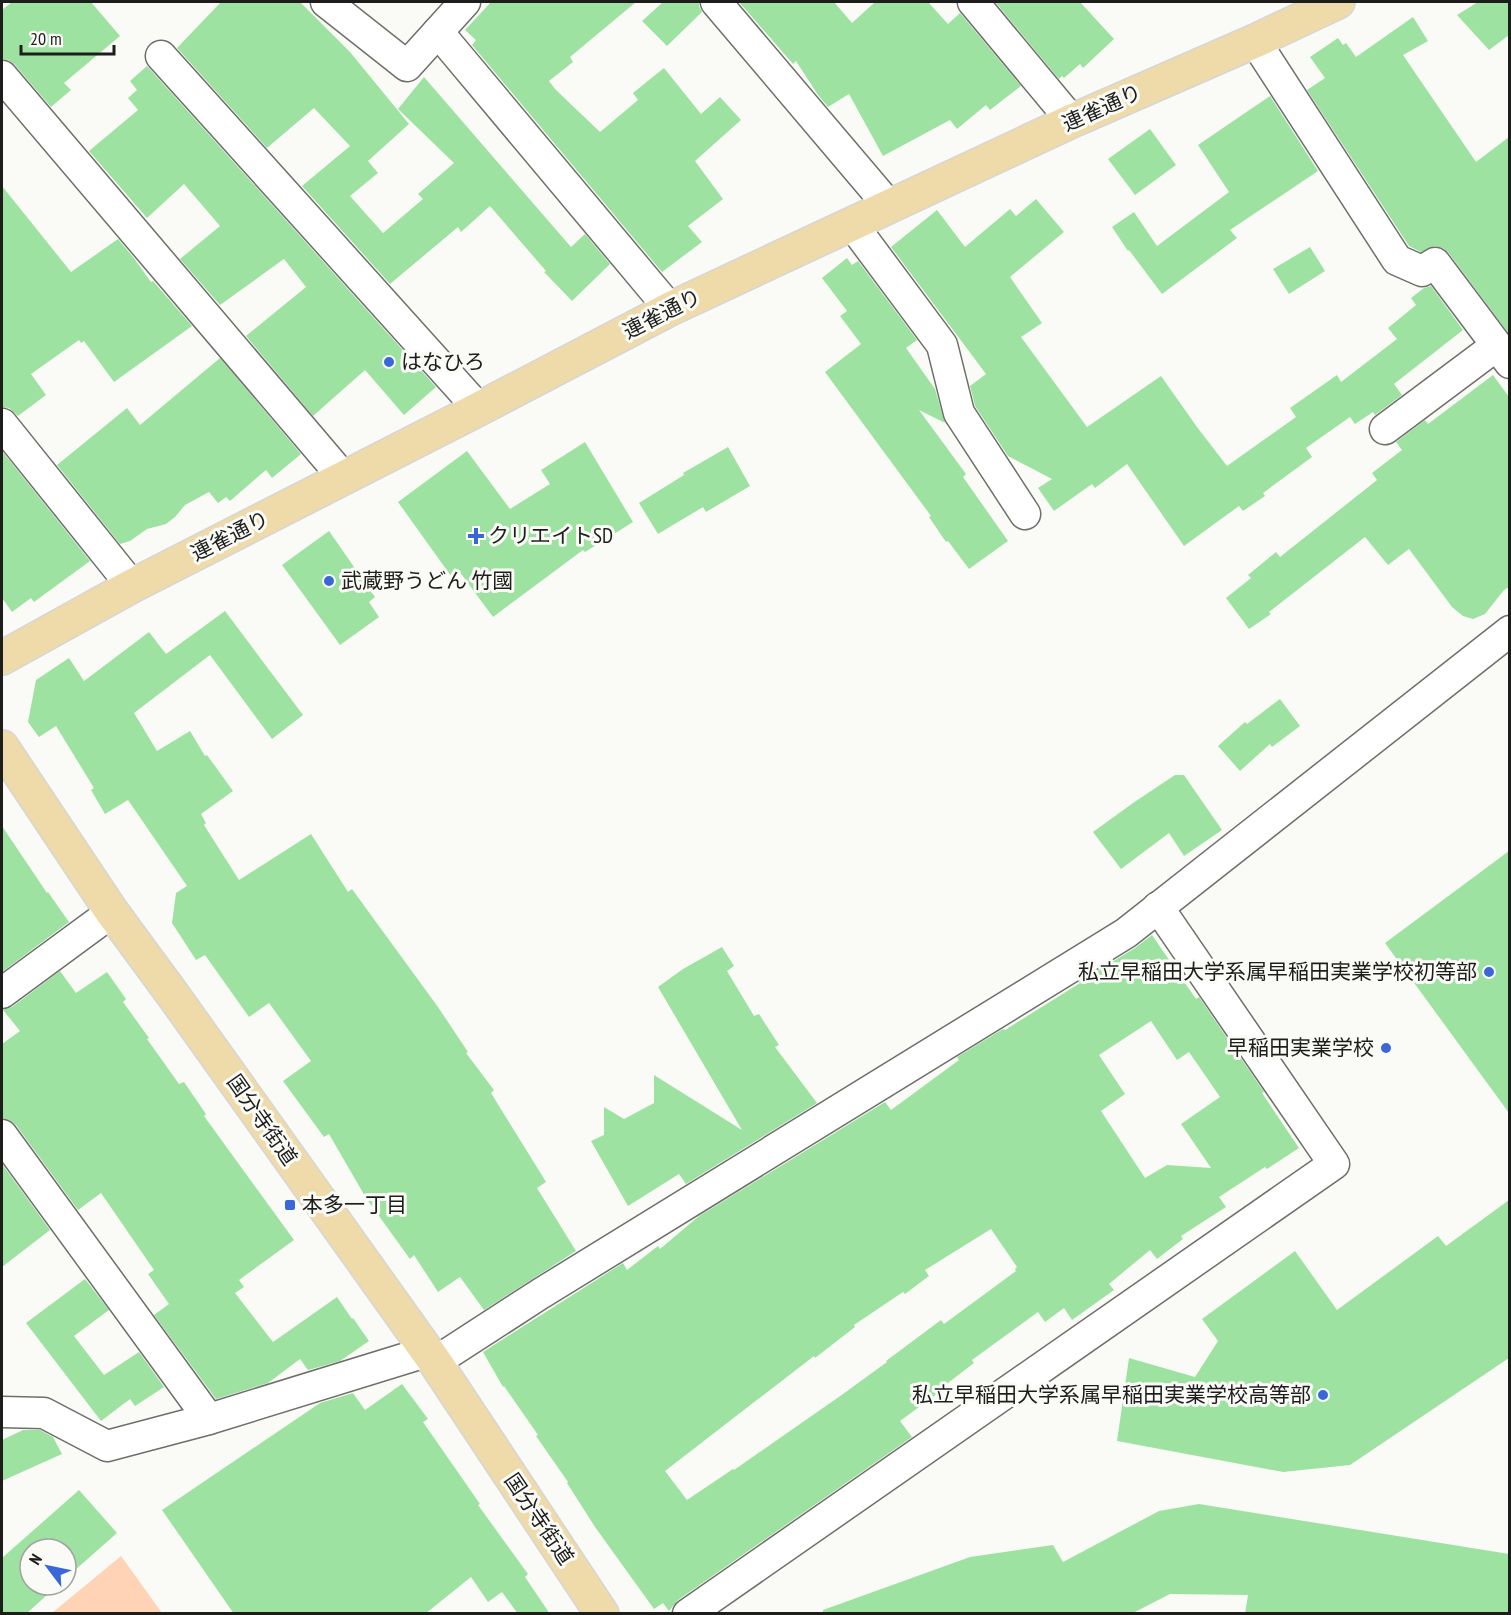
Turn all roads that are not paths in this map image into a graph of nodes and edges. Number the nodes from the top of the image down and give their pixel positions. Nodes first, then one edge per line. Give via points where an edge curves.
1 (326, 2) edge
2 (465, 2) edge
3 (716, 2) edge
4 (974, 2) edge
5 (1338, 2) edge
6 (438, 32) junction
7 (1255, 41) junction
8 (161, 56) dead end
9 (2, 76) edge
10 (1071, 122) junction
11 (889, 206) junction
12 (852, 224) junction
13 (670, 309) junction
14 (1503, 354) edge
15 (479, 408) junction
16 (2, 424) edge
17 (1385, 429) dead end
18 (344, 477) junction
19 (1025, 513) dead end
20 (132, 586) junction
21 (1509, 630) edge
22 (2, 658) edge
23 (2, 747) edge
24 (1158, 907) junction
25 (112, 912) junction
26 (2, 993) edge
27 (2, 1135) edge
28 (430, 1357) junction
29 (2, 1412) edge
30 (208, 1419) junction
31 (602, 1614) edge
32 (688, 1614) edge

1 - 6 street via 407,66
2 - 6 street
3 - 11 street
4 - 10 street
5 - 7 main road, 連雀通り
6 - 13 street
7 - 10 main road, 連雀通り
7 - 14 street via 1397,260 1422,271 1435,263
8 - 15 street
9 - 18 street
10 - 11 main road, 連雀通り
11 - 12 main road, 連雀通り
12 - 13 main road, 連雀通り
12 - 19 street via 942,345 959,413
13 - 15 main road, 連雀通り
14 - 17 street
15 - 18 main road, 連雀通り
16 - 20 street
18 - 20 main road, 連雀通り
20 - 22 main road, 連雀通り
21 - 24 street
23 - 25 main road, 国分寺街道
24 - 28 street via 1126,933 540,1294
24 - 32 street via 1334,1164
25 - 26 street
25 - 28 main road, 国分寺街道
27 - 30 street
28 - 30 street
28 - 31 main road, 国分寺街道
29 - 30 street via 44,1413 107,1446

